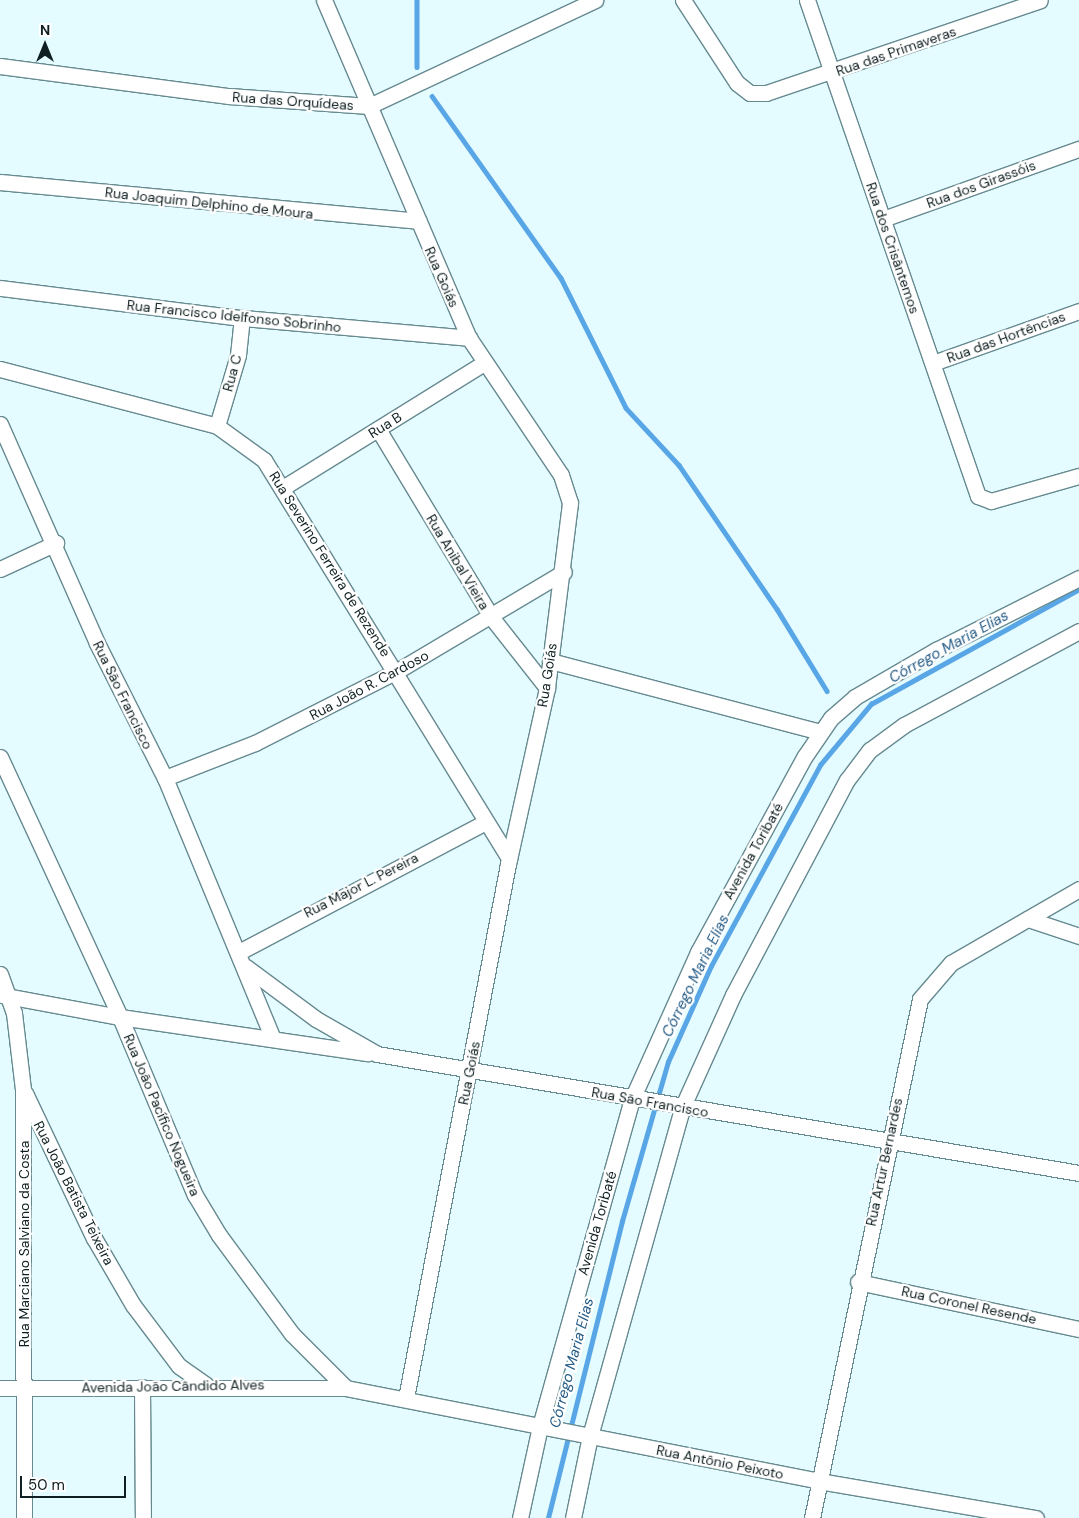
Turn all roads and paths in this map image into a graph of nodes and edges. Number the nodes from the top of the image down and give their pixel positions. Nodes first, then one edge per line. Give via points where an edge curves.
1 (324, 0) edge
2 (595, 0) edge
3 (683, 0) edge
4 (807, 0) edge
5 (1040, 0) edge
6 (0, 66) edge
7 (832, 73) junction
8 (369, 106) junction
9 (1079, 149) edge
10 (0, 182) edge
11 (883, 219) junction
12 (418, 221) junction
13 (0, 288) edge
14 (1079, 311) edge
15 (242, 318) junction
16 (470, 338) junction
17 (484, 363) junction
18 (933, 364) junction
19 (0, 370) edge
20 (0, 424) edge
21 (217, 426) junction
22 (378, 429) junction
23 (1079, 476) edge
24 (284, 487) junction
25 (56, 543) junction
26 (0, 569) edge
27 (564, 572) junction
28 (1079, 578) edge
29 (492, 618) junction
30 (1079, 631) edge
31 (550, 661) junction
32 (397, 671) junction
33 (547, 688) junction
34 (820, 732) junction
35 (0, 757) edge
36 (164, 778) junction
37 (486, 822) junction
38 (509, 859) junction
39 (1079, 889) edge
40 (1028, 919) junction
41 (1079, 936) edge
42 (239, 952) junction
43 (246, 967) junction
44 (0, 974) edge
45 (5, 995) edge
46 (120, 1017) junction
47 (273, 1038) junction
48 (377, 1054) junction
49 (470, 1070) junction
50 (23, 1090) junction
51 (638, 1100) junction
52 (677, 1107) junction
53 (888, 1140) junction
54 (1079, 1173) edge
55 (858, 1282) junction
56 (1079, 1328) edge
57 (206, 1385) junction
58 (142, 1387) junction
59 (0, 1388) edge
60 (25, 1388) junction
61 (346, 1388) junction
62 (406, 1398) junction
63 (544, 1426) junction
64 (586, 1435) junction
65 (819, 1481) junction
66 (24, 1518) edge
67 (143, 1518) edge
68 (520, 1518) edge
69 (573, 1518) edge
70 (812, 1518) edge
71 (1036, 1518) edge

1 - 8 street, Rua Goiás
2 - 8 street, Rua das Orquídeas
3 - 7 street, Rua das Primaveras via 737,83 750,92 783,89
4 - 7 street, Rua dos Crisântemos
5 - 7 street, Rua das Primaveras
6 - 8 street, Rua das Orquídeas via 229,96
7 - 11 street, Rua dos Crisântemos
8 - 12 street, Rua Goiás
9 - 11 street, Rua dos Girassóis
10 - 12 street, Rua Joaquim Delphino de Moura
11 - 18 street, Rua dos Crisântemos
12 - 16 street, Rua Goiás
13 - 15 street, Rua Francisco Idelfonso Sobrinho
14 - 18 street, Rua das Hortências
15 - 16 street, Rua Francisco Idelfonso Sobrinho
15 - 21 street, Rua C via 238,355
16 - 17 street, Rua Goiás
17 - 22 street, Rua B
17 - 27 street, Rua Goiás via 560,475 570,503
18 - 23 street, Rua dos Crisântemos via 978,496 991,501
19 - 21 street, Rua Severino Ferreira de Rezende
20 - 25 street, Rua São Francisco
21 - 24 street, Rua Severino Ferreira de Rezende via 264,460
22 - 24 street, Rua B
22 - 29 street, Rua Anibal Vieira
24 - 32 street, Rua Severino Ferreira de Rezende
25 - 26 street
25 - 36 street, Rua São Francisco via 97,643
27 - 29 street, Rua João R. Cardoso
27 - 31 street, Rua Goiás
28 - 34 street, Avenida Toribaté via 936,650 855,697
29 - 32 street, Rua João R. Cardoso
29 - 33 street, Rua Anibal Vieira
30 - 52 street via 904,725 870,750 847,780
31 - 33 street, Rua Goiás
31 - 34 street
32 - 36 street, Rua João R. Cardoso via 256,743
32 - 37 street, Rua Severino Ferreira de Rezende
33 - 38 street, Rua Goiás
34 - 51 street, Avenida Toribaté via 698,952
35 - 46 street, Rua João Pacífico Nogueira
36 - 42 street, Rua São Francisco
37 - 38 street, Rua Severino Ferreira de Rezende
37 - 42 street, Rua Major L. Pereira
38 - 49 street, Rua Goiás
39 - 40 street, Rua Artur Bernardes
40 - 41 street
40 - 53 street, Rua Artur Bernardes via 951,963 926,986
42 - 43 street, Rua São Francisco
43 - 47 street, Rua São Francisco
43 - 48 street, Rua São Francisco via 316,1018
44 - 45 street, Rua Marciano Salviano da Costa
45 - 46 street
45 - 50 street, Rua Marciano Salviano da Costa
46 - 47 street
46 - 61 street, Rua João Pacífico Nogueira via 175,1151 219,1235 292,1334
47 - 48 street
48 - 49 street, Rua São Francisco
49 - 51 street, Rua São Francisco
49 - 62 street, Rua Goiás
50 - 57 street, Rua João Batista Teixeira via 94,1238 133,1305 179,1366
50 - 60 street, Rua Marciano Salviano da Costa
51 - 52 street, Rua São Francisco
51 - 63 street, Avenida Toribaté
52 - 53 street, Rua São Francisco
52 - 64 street
53 - 54 street, Rua São Francisco
53 - 55 street, Rua Artur Bernardes
55 - 56 street, Rua Coronel Resende
55 - 65 street, Rua Artur Bernardes
57 - 58 street, Avenida João Cândido Alves
57 - 61 street, Avenida João Cândido Alves
58 - 60 street, Avenida João Cândido Alves
58 - 67 street
59 - 60 street, Avenida João Cândido Alves
60 - 66 street, Rua Marciano Salviano da Costa
61 - 62 street
62 - 63 street, Rua Antônio Peixoto
63 - 64 street, Rua Antônio Peixoto
63 - 68 street, Avenida Toribaté
64 - 65 street, Rua Antônio Peixoto
64 - 69 street
65 - 70 street, Rua Artur Bernardes
65 - 71 street, Rua Antônio Peixoto

